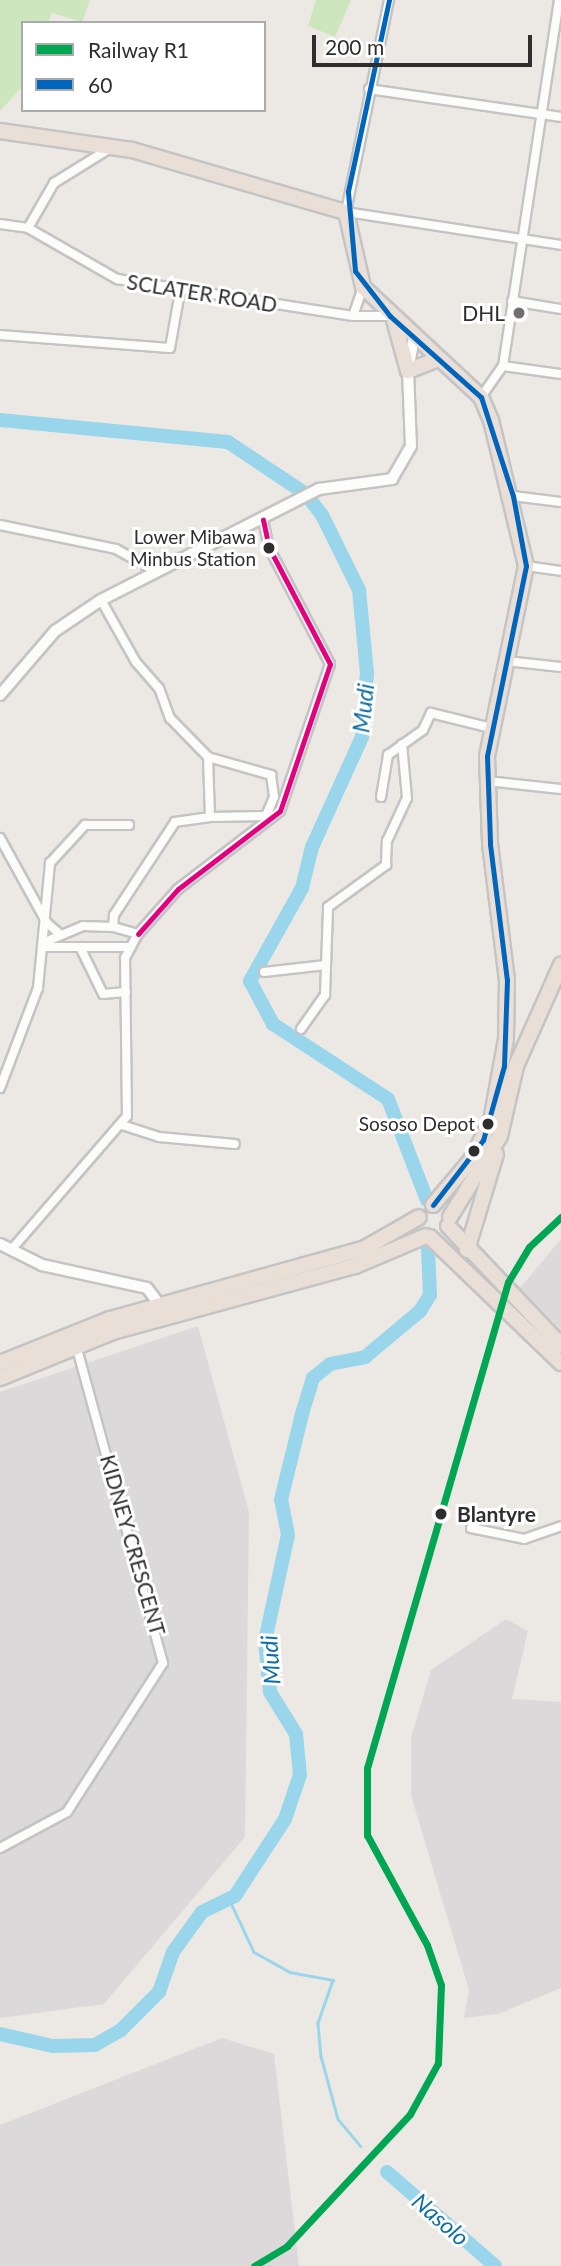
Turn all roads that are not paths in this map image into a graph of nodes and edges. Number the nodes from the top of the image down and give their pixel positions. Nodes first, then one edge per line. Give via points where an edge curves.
1 (389, 0) edge
2 (559, 0) edge
3 (369, 89) junction
4 (538, 113) junction
5 (561, 117) edge
6 (0, 131) edge
7 (113, 147) junction
8 (346, 212) junction
9 (0, 224) edge
10 (28, 228) junction
11 (521, 239) junction
12 (561, 245) edge
13 (363, 287) junction
14 (180, 292) junction
15 (512, 301) junction
16 (561, 309) edge
17 (353, 316) junction
18 (392, 317) junction
19 (0, 335) edge
20 (414, 338) junction
21 (437, 359) junction
22 (503, 366) junction
23 (408, 372) junction
24 (561, 374) edge
25 (481, 397) junction
26 (513, 496) junction
27 (561, 502) edge
28 (263, 520) junction
29 (0, 524) edge
30 (526, 566) junction
31 (561, 571) edge
32 (157, 572) junction
33 (102, 600) junction
34 (506, 660) junction
35 (561, 667) edge
36 (0, 695) edge
37 (491, 728) junction
38 (402, 744) junction
39 (208, 757) junction
40 (487, 780) junction
41 (561, 789) edge
42 (381, 797) dead end
43 (210, 817) junction
44 (129, 825) dead end
45 (0, 838) edge
46 (47, 923) junction
47 (113, 926) junction
48 (138, 934) junction
49 (61, 935) junction
50 (45, 945) junction
51 (80, 947) junction
52 (131, 947) junction
53 (326, 965) junction
54 (561, 965) edge
55 (264, 972) dead end
56 (126, 992) junction
57 (301, 1029) dead end
58 (0, 1088) edge
59 (122, 1125) junction
60 (500, 1136) junction
61 (235, 1144) dead end
62 (433, 1205) junction
63 (419, 1217) junction
64 (449, 1221) junction
65 (428, 1236) junction
66 (0, 1244) edge
67 (11, 1250) junction
68 (467, 1250) junction
69 (160, 1306) junction
70 (76, 1345) junction
71 (561, 1346) edge
72 (0, 1363) edge
73 (561, 1363) edge
74 (0, 1378) edge
75 (561, 1526) edge
76 (471, 1528) dead end
77 (0, 1848) edge

1 - 3 street
2 - 4 street
3 - 4 street
3 - 8 street
4 - 5 street
4 - 11 street
6 - 7 highway
7 - 8 highway
7 - 10 street via 54,183
8 - 11 street
8 - 13 highway
9 - 10 street
10 - 14 street, SCLATER ROAD via 105,275
11 - 12 street
11 - 15 street
13 - 17 street
13 - 18 highway
14 - 17 street, SCLATER ROAD
14 - 19 street via 170,348
15 - 16 street
15 - 22 street
17 - 18 street, SCLATER ROAD
18 - 20 highway
18 - 23 highway
20 - 21 highway
20 - 23 street
21 - 23 highway
21 - 25 highway
22 - 24 street
22 - 25 street
23 - 28 street via 412,433 401,470 383,482 319,489
25 - 26 highway
26 - 27 street
26 - 30 highway
28 - 32 street
28 - 48 street via 269,548 330,664 280,811 178,889
29 - 32 street via 131,554
30 - 31 street
30 - 34 highway
32 - 33 street
33 - 36 street via 55,631
33 - 39 street via 136,662 159,688 170,718
34 - 35 street
34 - 37 highway
37 - 38 street via 431,713 423,730
37 - 40 highway
38 - 42 street via 388,755
38 - 53 street via 407,797 387,841 386,865 328,907
39 - 43 street
39 - 43 street via 271,775 274,797 266,816
40 - 41 street
40 - 62 highway via 507,979 496,1107 471,1160
43 - 47 street via 175,822 114,915
44 - 46 street via 85,825 52,858
45 - 46 street
46 - 49 street
46 - 50 street
47 - 48 street
47 - 49 street via 83,926
48 - 52 street
49 - 50 street
50 - 51 street
50 - 58 street via 32,1012
51 - 52 street
51 - 56 street via 103,994
52 - 56 street
53 - 55 street
53 - 57 street via 325,995
54 - 60 highway via 516,1066
56 - 59 street via 129,1102
59 - 61 street via 159,1137
59 - 67 street
60 - 64 highway
60 - 68 highway
62 - 63 highway
62 - 64 highway
63 - 65 highway
63 - 69 highway via 363,1249
64 - 65 highway
64 - 68 highway
65 - 70 highway via 355,1266
65 - 73 highway
66 - 67 street
67 - 69 street via 83,1277 141,1286 153,1291
68 - 71 highway
69 - 72 highway
70 - 74 highway
70 - 77 street, KIDNEY CRESCENT via 163,1663 67,1812
75 - 76 street via 524,1539

